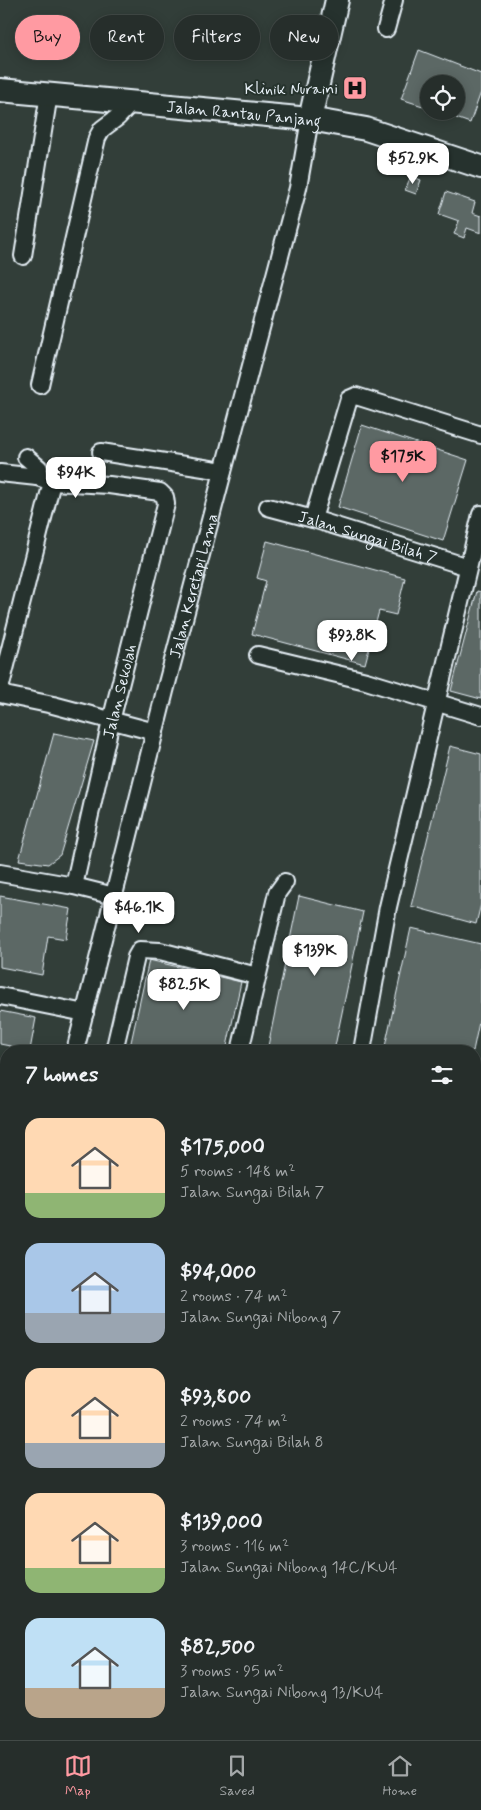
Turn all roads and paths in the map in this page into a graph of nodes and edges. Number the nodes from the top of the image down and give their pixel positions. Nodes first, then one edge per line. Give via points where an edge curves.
1 (337, 0) edge
2 (394, 0) edge
3 (386, 29) dead end
4 (0, 90) edge
5 (49, 94) junction
6 (132, 102) junction
7 (310, 119) junction
8 (481, 166) edge
9 (24, 256) dead end
10 (40, 385) dead end
11 (481, 435) edge
12 (101, 452) dead end
13 (26, 457) dead end
14 (223, 471) junction
15 (0, 473) edge
16 (44, 480) junction
17 (268, 507) dead end
18 (481, 514) edge
19 (313, 519) junction
20 (468, 566) junction
21 (258, 655) dead end
22 (0, 689) edge
23 (0, 694) edge
24 (438, 703) junction
25 (481, 716) edge
26 (110, 721) junction
27 (155, 732) junction
28 (0, 873) edge
29 (285, 882) dead end
30 (74, 886) junction
31 (114, 896) junction
32 (257, 976) junction
33 (0, 996) edge
34 (85, 1013) junction
35 (77, 1045) edge
36 (115, 1045) edge
37 (241, 1045) edge
38 (363, 1045) edge

1 - 7 street
2 - 3 street
4 - 5 street, Jalan Rantau Panjang
5 - 6 street, Jalan Rantau Panjang
5 - 9 street
6 - 7 street, Jalan Rantau Panjang
6 - 10 street via 102,129 97,138
7 - 8 street, Jalan Rantau Panjang via 366,129
7 - 14 street, Jalan Keretapi Lama via 298,188
11 - 19 street via 356,396 349,399
12 - 14 street
13 - 16 street via 39,468
14 - 27 street, Jalan Keretapi Lama
15 - 16 street
16 - 22 street
16 - 26 street, Jalan Sekolah via 160,492 165,497 166,504
17 - 19 street, Jalan Sungai Bilah 7
18 - 20 street
19 - 20 street, Jalan Sungai Bilah 7
20 - 24 street
21 - 24 street
23 - 26 street
24 - 25 street
24 - 38 street via 388,907
26 - 27 street
26 - 30 street, Jalan Sekolah
27 - 31 street, Jalan Keretapi Lama
28 - 30 street
29 - 32 street via 277,893
30 - 31 street
31 - 34 street, Jalan Keretapi Lama
32 - 36 street via 160,950 140,950
32 - 37 street
33 - 34 street
34 - 35 street, Jalan Keretapi Lama

